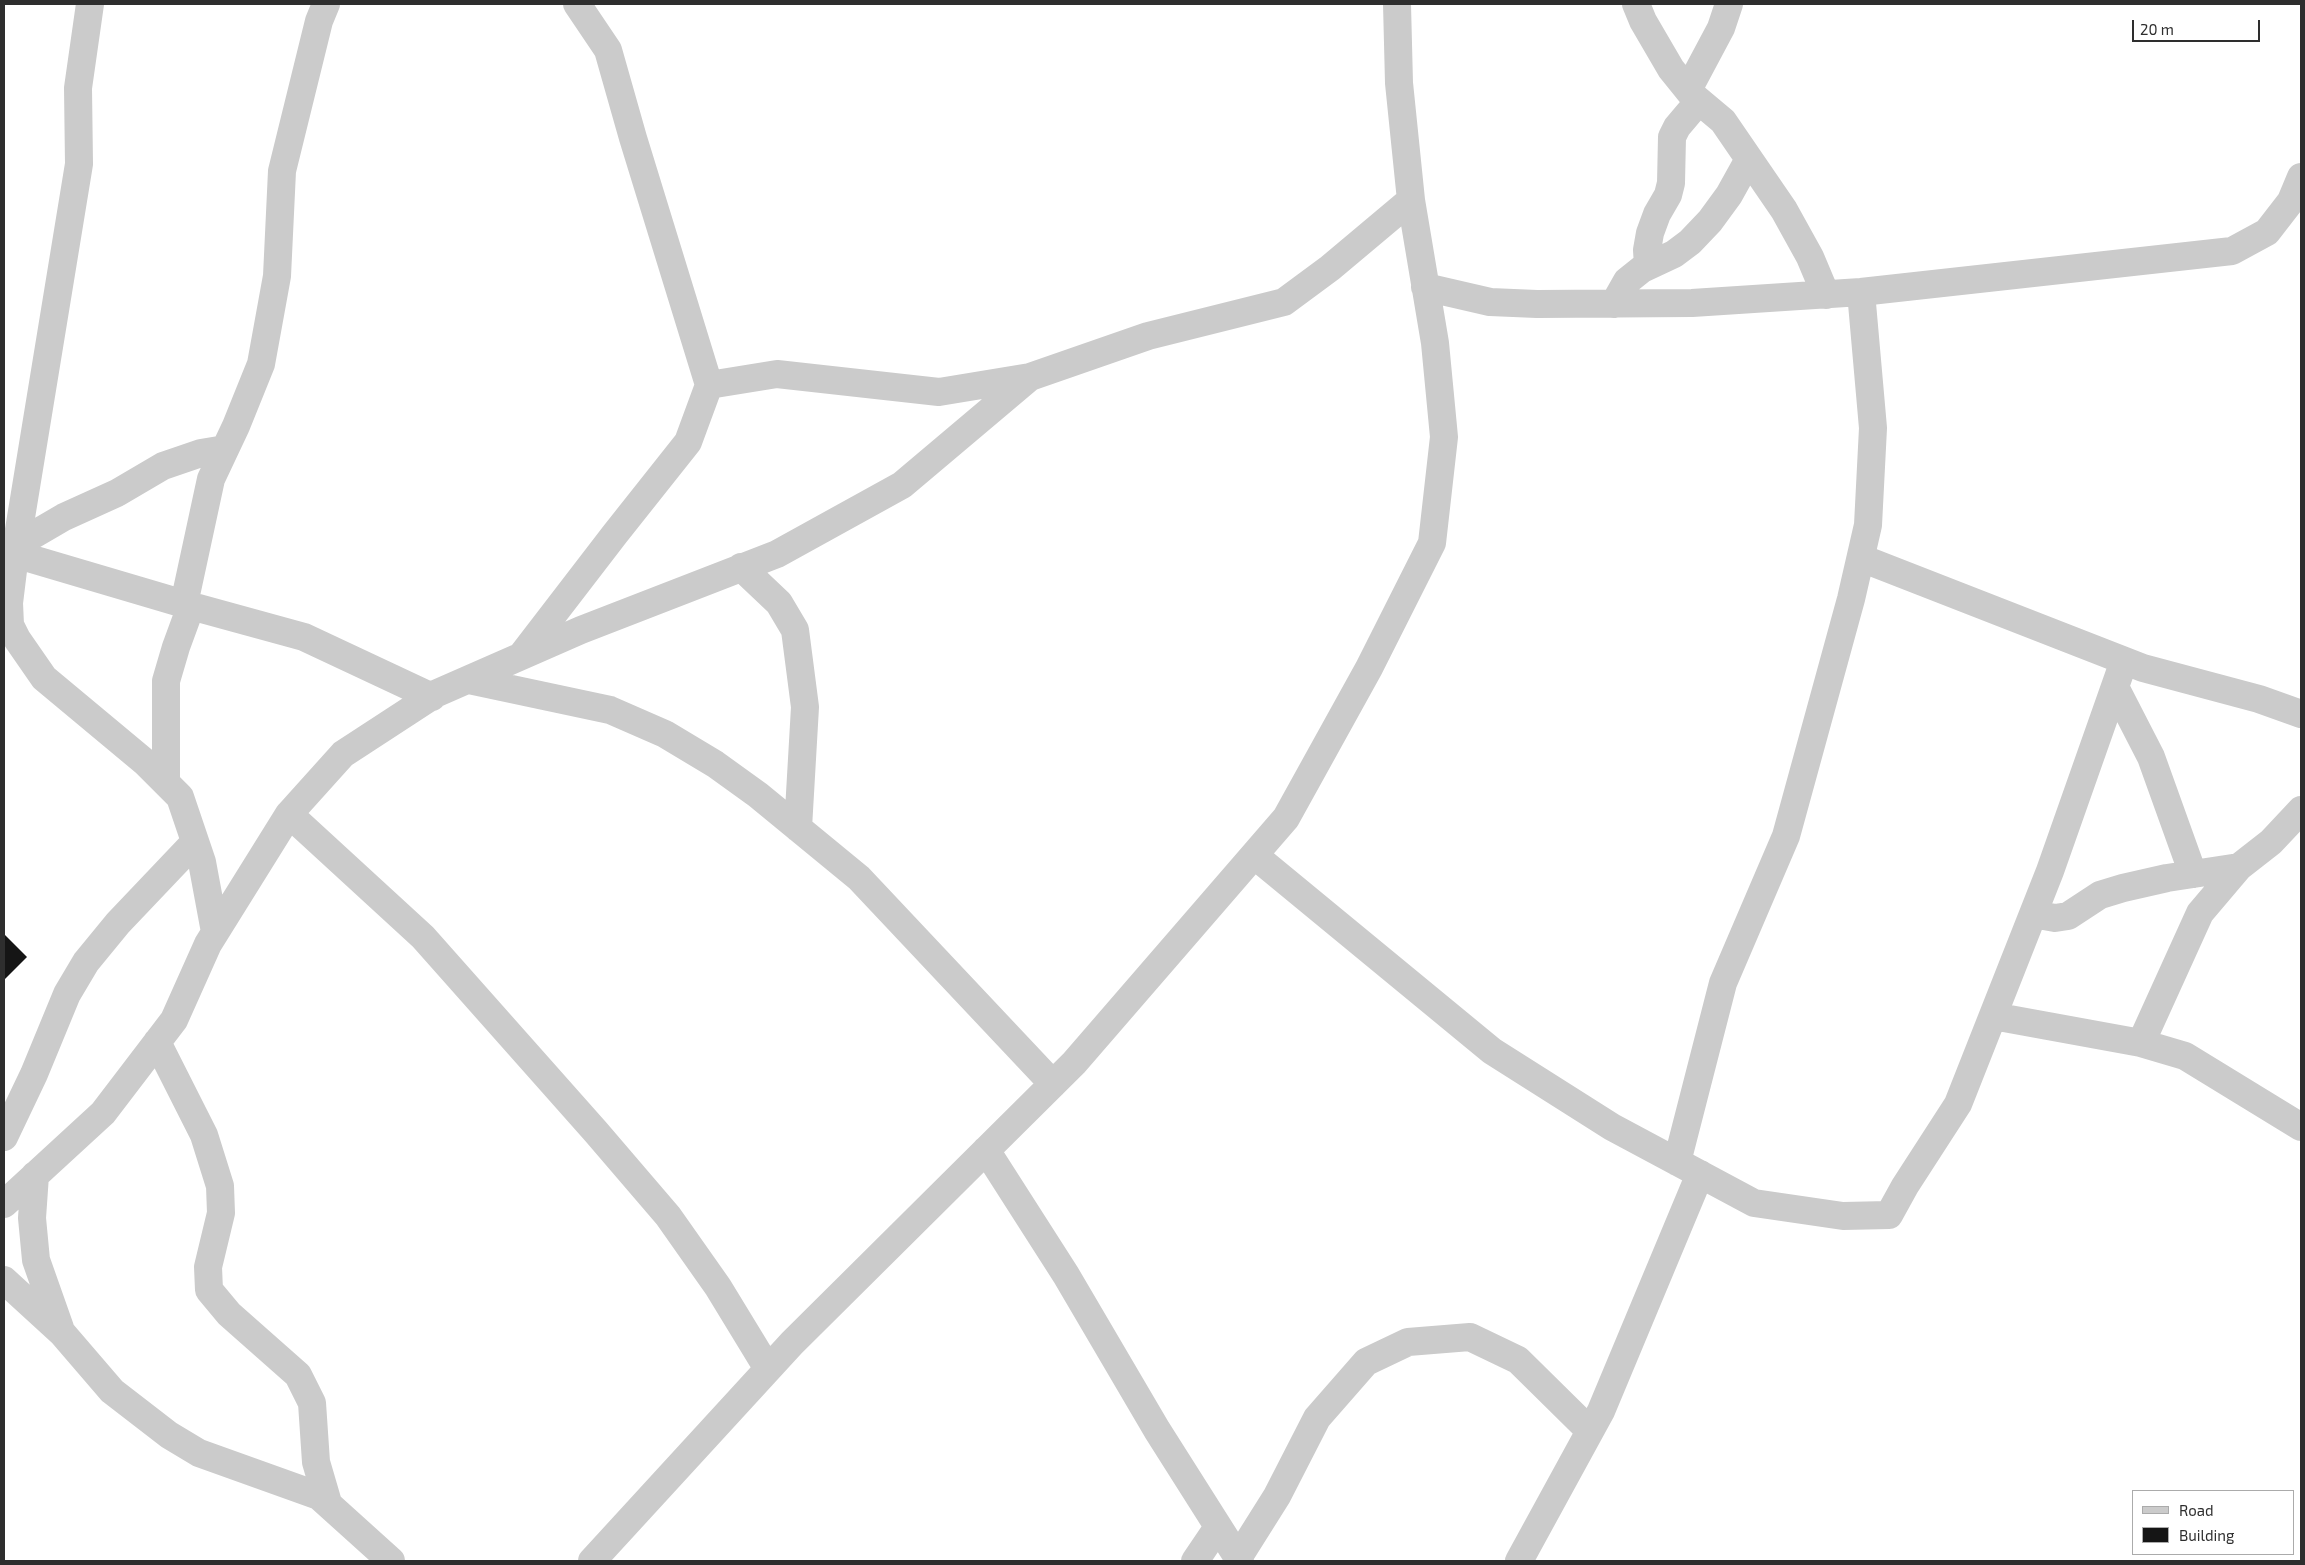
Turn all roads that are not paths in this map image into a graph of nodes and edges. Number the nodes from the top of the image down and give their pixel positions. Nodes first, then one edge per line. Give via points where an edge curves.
1 (90, 4) edge
2 (326, 4) edge
3 (577, 4) edge
4 (1397, 4) edge
5 (1636, 4) edge
6 (1729, 4) edge
7 (1693, 95) junction
8 (1749, 159) junction
9 (2298, 194) edge
10 (1411, 200) junction
11 (1648, 266) junction
12 (1425, 287) junction
13 (1862, 292) junction
14 (1826, 295) junction
15 (1614, 304) junction
16 (1030, 377) junction
17 (709, 385) junction
18 (225, 449) junction
19 (12, 551) edge
20 (1861, 558) junction
21 (742, 567) junction
22 (188, 605) junction
23 (10, 634) edge
24 (521, 656) junction
25 (2124, 661) junction
26 (469, 680) junction
27 (2115, 687) junction
28 (432, 697) junction
29 (2301, 714) edge
30 (166, 783) junction
31 (2301, 810) edge
32 (289, 814) junction
33 (798, 828) junction
34 (195, 842) junction
35 (1254, 855) junction
36 (2239, 867) junction
37 (2193, 874) junction
38 (2033, 914) junction
39 (216, 932) junction
40 (1993, 1016) junction
41 (157, 1042) junction
42 (2141, 1043) junction
43 (1053, 1084) junction
44 (2301, 1127) edge
45 (4, 1136) edge
46 (986, 1150) junction
47 (1689, 1168) junction
48 (34, 1175) junction
49 (4, 1204) edge
50 (4, 1280) edge
51 (63, 1334) junction
52 (768, 1369) junction
53 (1590, 1431) junction
54 (328, 1503) junction
55 (1218, 1527) junction
56 (1239, 1560) edge
57 (391, 1561) edge
58 (592, 1561) edge
59 (1195, 1561) edge
60 (1519, 1561) edge

1 - 19 street via 78,88 79,164
2 - 18 street via 282,171 276,276 261,364
3 - 17 street via 608,50
4 - 10 street via 1399,83
5 - 7 street via 1671,69
6 - 7 street
7 - 8 street via 1723,121
7 - 11 street via 1672,137 1671,183 1650,233
8 - 11 street via 1710,221 1674,254
8 - 14 street via 1784,210 1810,256
9 - 13 street via 2267,232 2232,251
10 - 12 street
10 - 16 street via 1284,302 1148,336
11 - 15 street via 1627,281
12 - 15 street via 1490,302
12 - 35 street via 1435,343 1444,437 1432,543 1369,668 1286,818
13 - 14 street
13 - 20 street via 1873,428 1868,526
14 - 15 street
16 - 17 street via 939,392 777,374
16 - 21 street via 902,485 776,554
17 - 24 street via 688,442
18 - 19 street via 163,466 117,493 64,517
18 - 22 street via 211,479
19 - 22 street
19 - 23 street
20 - 25 street
20 - 47 street via 1786,836 1723,983
21 - 24 street
21 - 33 street via 779,603 795,630 805,707
22 - 28 street via 304,637
22 - 30 street via 166,681
23 - 30 street via 44,678
24 - 26 street
25 - 27 street
25 - 29 street
26 - 28 street
26 - 33 street via 610,710 665,734 715,764
27 - 37 street via 2151,757
27 - 38 street
28 - 32 street via 343,754
30 - 34 street via 180,797
31 - 36 street via 2271,842
32 - 39 street
32 - 52 street via 423,937 596,1132 668,1216 718,1287
33 - 43 street via 859,878
34 - 39 street
34 - 45 street via 118,923 86,962 67,994
35 - 43 street
35 - 47 street via 1492,1051 1612,1128
36 - 37 street
36 - 42 street via 2200,913
37 - 38 street via 2100,895 2068,916 2055,918
38 - 40 street
39 - 41 street via 174,1020
40 - 42 street
40 - 47 street via 1958,1104 1889,1216 1843,1216 1754,1203
41 - 48 street via 103,1113
41 - 54 street via 204,1135 220,1186 221,1213 208,1267 209,1290 229,1314 298,1375 312,1403 316,1462
42 - 44 street via 2185,1056
43 - 46 street
46 - 52 street
46 - 55 street via 1066,1275
47 - 53 street via 1601,1411
48 - 49 street
48 - 51 street via 32,1218 36,1260
50 - 51 street
51 - 54 street via 112,1391 168,1435 199,1453 319,1496
52 - 58 street
53 - 56 street via 1518,1360 1470,1337 1408,1342 1366,1362 1317,1418
53 - 60 street
54 - 57 street
55 - 56 street
55 - 59 street

